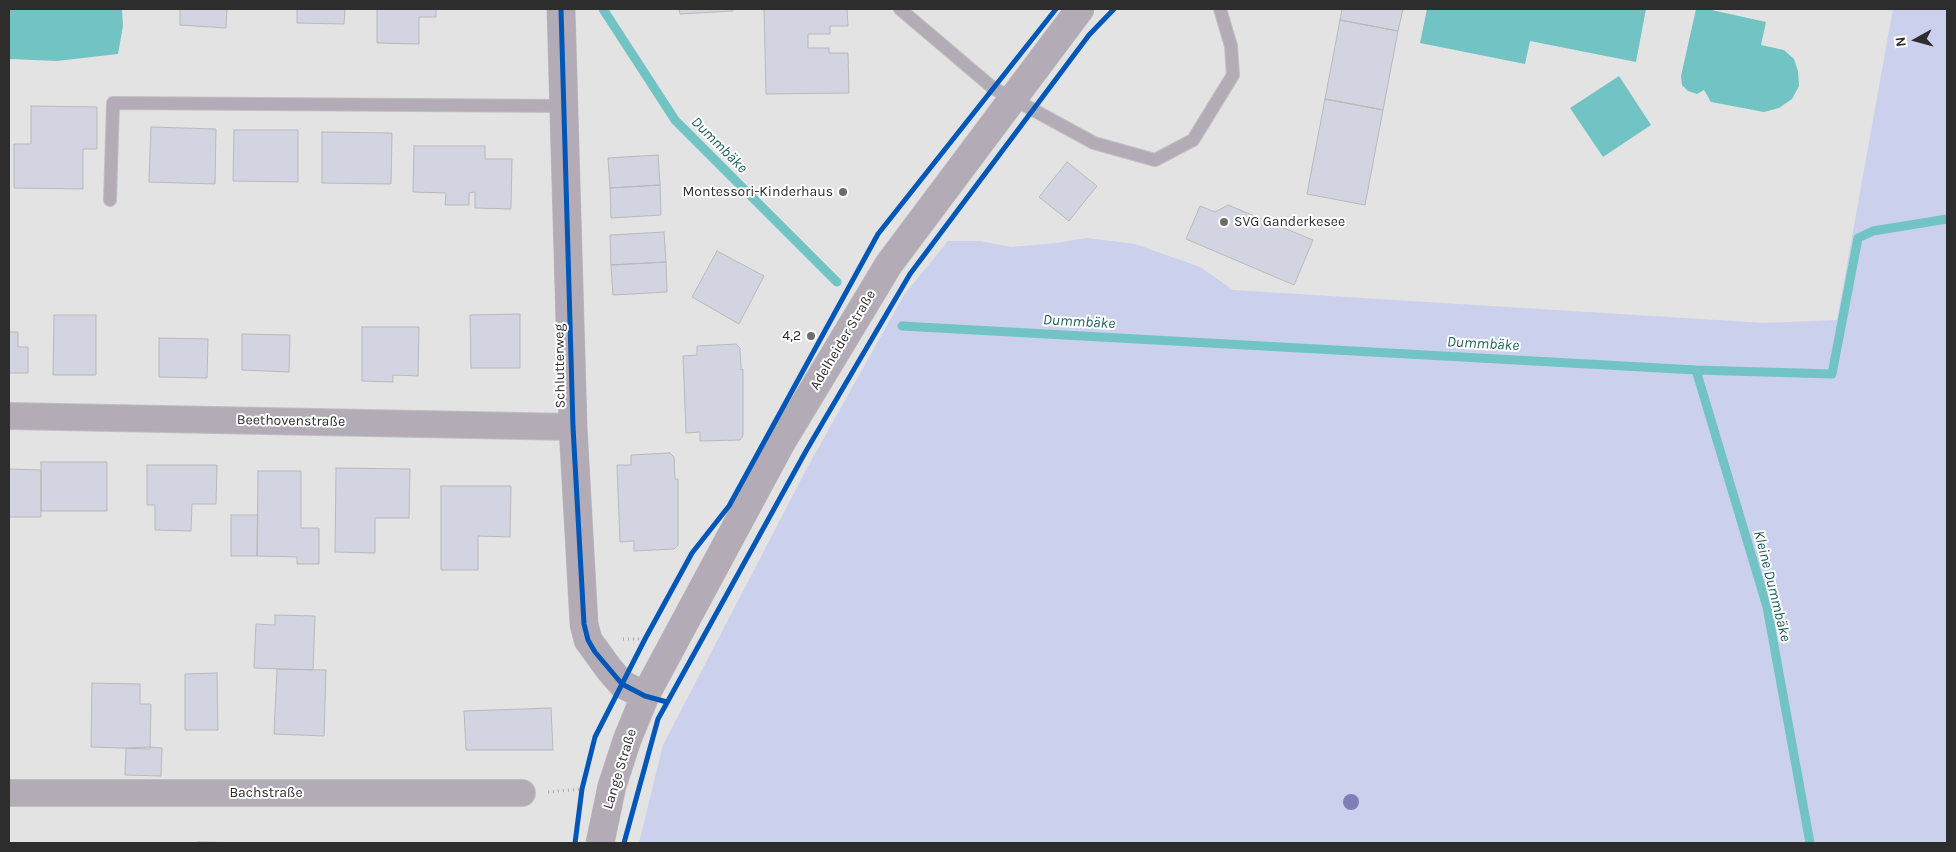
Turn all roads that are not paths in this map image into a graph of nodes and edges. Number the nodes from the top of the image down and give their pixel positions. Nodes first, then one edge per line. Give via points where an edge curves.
1 (561, 9) edge
2 (900, 9) edge
3 (1080, 9) edge
4 (1220, 9) edge
5 (1023, 103) junction
6 (564, 106) junction
7 (110, 200) dead end
8 (9, 416) edge
9 (573, 427) junction
10 (645, 696) junction
11 (9, 793) edge
12 (522, 793) road end
13 (600, 843) edge

1 - 6 street, Schlutterweg
2 - 5 lane via 993,88
3 - 5 street, Adelheider Straße
4 - 5 lane via 1231,46 1233,75 1193,140 1155,160 1094,143
5 - 10 street, Adelheider Straße via 889,264 781,443
6 - 7 lane via 113,103
6 - 9 street, Schlutterweg
8 - 9 street, Beethovenstraße
9 - 10 street, Schlutterweg via 580,577 588,640 622,684
10 - 13 street, Lange Straße via 612,786
11 - 12 street, Bachstraße

